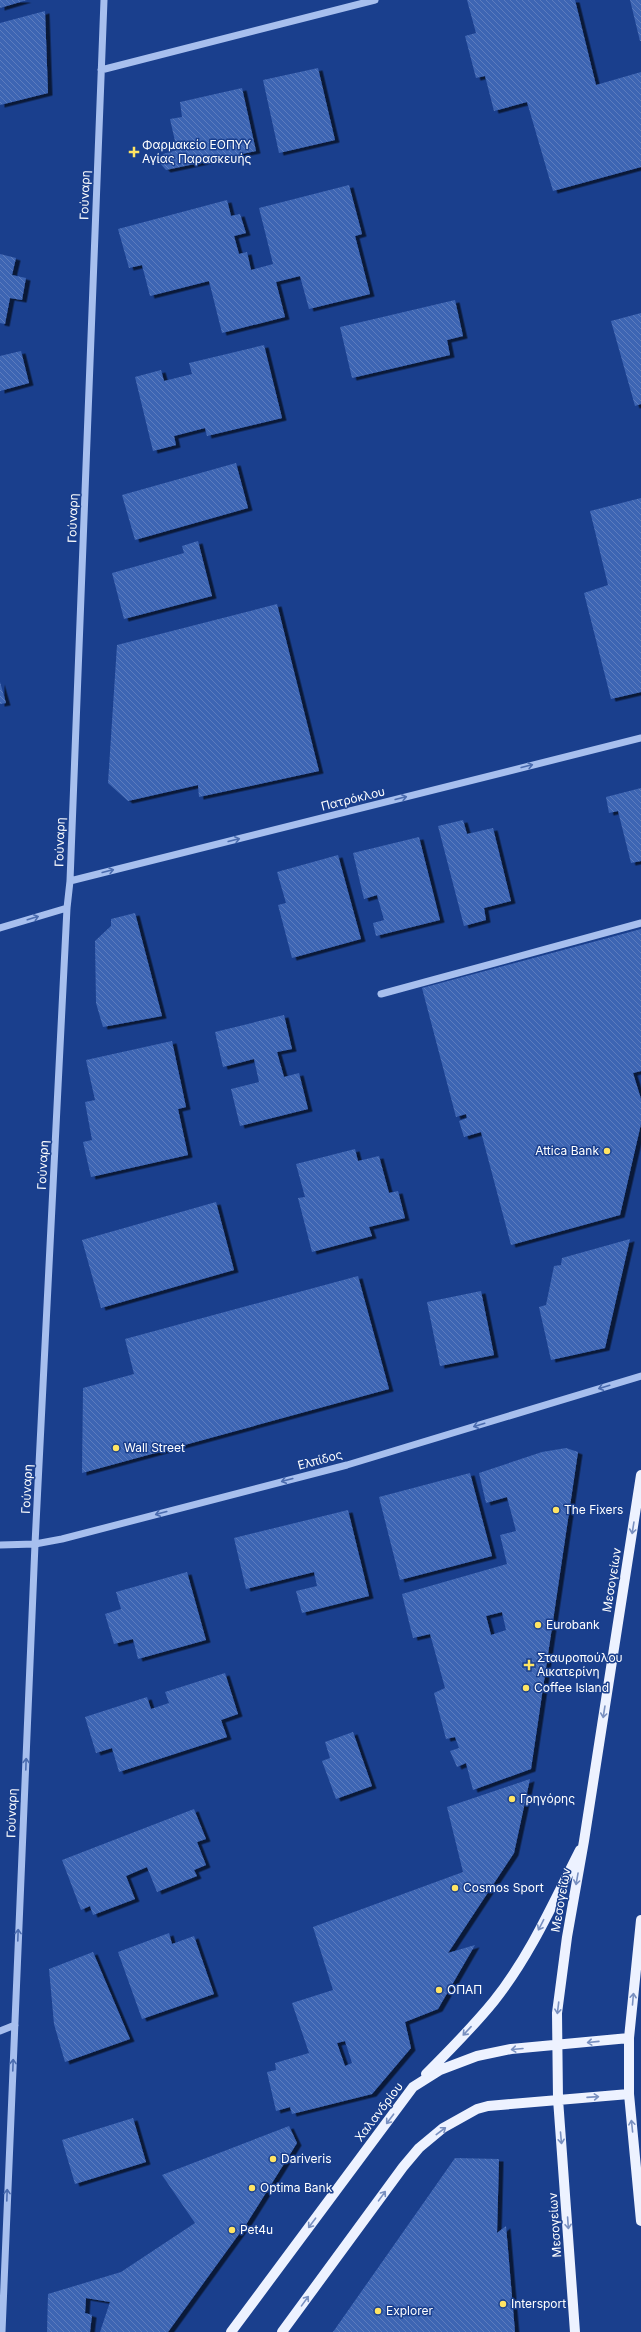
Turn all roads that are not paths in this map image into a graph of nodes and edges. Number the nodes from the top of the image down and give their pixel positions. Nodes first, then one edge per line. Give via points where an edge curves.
1 (104, 0) edge
2 (375, 0) edge
3 (101, 70) junction
4 (641, 738) edge
5 (70, 881) junction
6 (67, 908) junction
7 (641, 923) edge
8 (0, 928) edge
9 (380, 994) dead end
10 (641, 1376) edge
11 (641, 1475) edge
12 (35, 1544) junction
13 (0, 1545) edge
14 (584, 1841) junction
15 (641, 1920) edge
16 (638, 1939) junction
17 (641, 1954) edge
18 (15, 2025) junction
19 (0, 2031) edge
20 (629, 2038) junction
21 (556, 2045) junction
22 (413, 2087) junction
23 (629, 2094) junction
24 (558, 2099) junction
25 (641, 2221) edge
26 (2, 2332) edge
27 (231, 2332) edge
28 (282, 2332) edge
29 (575, 2332) edge

1 - 3 street, Γούναρη
2 - 3 street
3 - 5 street, Γούναρη
5 -> 4 street, Πατρόκλου
5 - 6 street, Γούναρη
8 -> 6 street
6 - 12 street, Γούναρη
7 - 9 street
10 -> 12 street, Ελπίδος via 347,1464
11 -> 14 main road, Μεσογείων
12 - 13 street, Ελπίδος
18 -> 12 street, Γούναρη
14 -> 21 main road, Μεσογείων via 567,1937
14 -> 22 main road via 531,1946 508,1981 474,2025
15 - 16 main road
16 - 17 street
20 -> 16 main road
18 - 19 street
26 -> 18 street, Γούναρη
20 -> 21 main road, Χαλανδρίου
20 - 23 main road
21 -> 22 main road, Χαλανδρίου via 510,2049 477,2056 440,2070
21 - 24 main road, Μεσογείων
22 -> 27 main road, Χαλανδρίου
24 -> 23 main road
25 -> 23 main road
28 -> 24 main road via 419,2148 443,2128 477,2109
24 -> 29 main road, Μεσογείων

